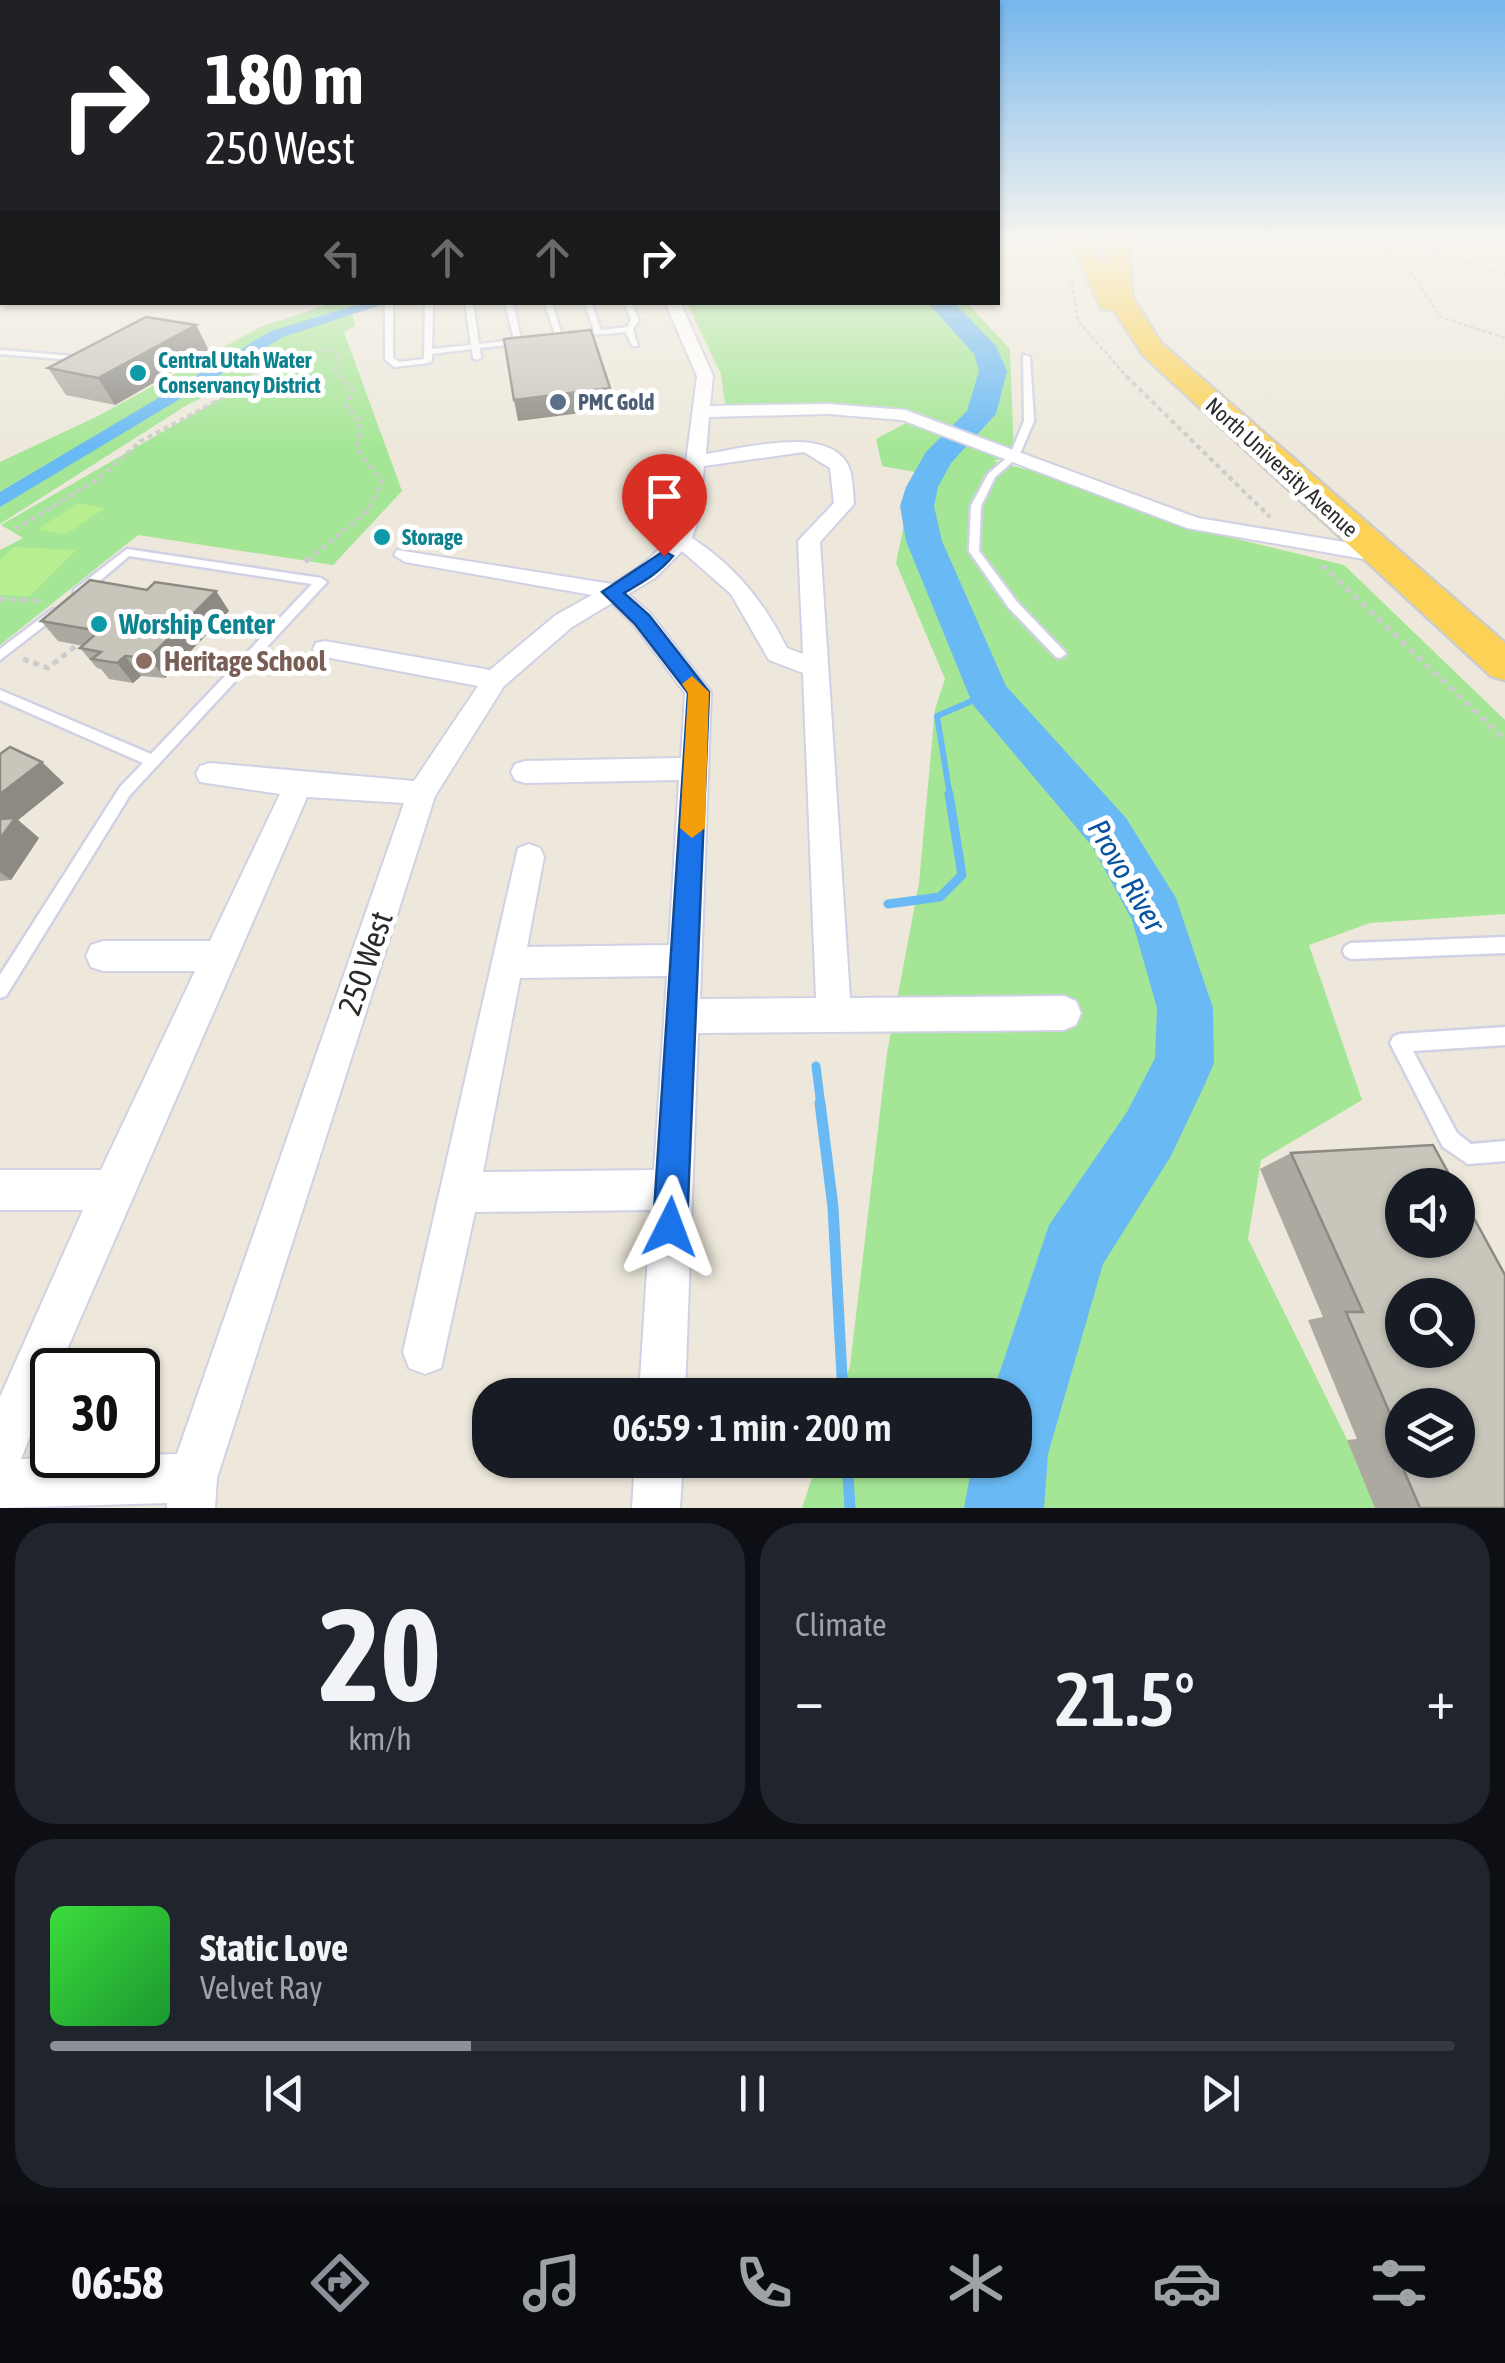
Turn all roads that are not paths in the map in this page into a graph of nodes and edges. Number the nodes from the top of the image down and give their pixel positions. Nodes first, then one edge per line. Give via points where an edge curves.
1 (389, 308) edge
2 (428, 308) edge
3 (471, 308) edge
4 (510, 308) edge
5 (550, 308) edge
6 (589, 308) edge
7 (630, 308) edge
8 (675, 308) edge
9 (1117, 308) edge
10 (1124, 308) edge
11 (1128, 318) junction
12 (629, 329) junction
13 (598, 332) junction
14 (560, 337) junction
15 (546, 338) edge
16 (532, 340) edge
17 (518, 342) junction
18 (635, 344) dead end
19 (474, 347) junction
20 (0, 352) edge
21 (428, 352) junction
22 (1026, 356) dead end
23 (74, 358) edge
24 (477, 358) dead end
25 (704, 412) junction
26 (1014, 456) junction
27 (697, 461) junction
28 (685, 528) junction
29 (405, 555) dead end
30 (1381, 555) junction
31 (612, 592) junction
32 (325, 649) dead end
33 (1060, 654) dead end
34 (0, 656) edge
35 (814, 666) junction
36 (1505, 666) edge
37 (494, 680) junction
38 (0, 695) edge
39 (153, 760) junction
40 (696, 768) junction
41 (525, 772) dead end
42 (210, 774) dead end
43 (298, 786) junction
44 (422, 793) junction
45 (529, 857) dead end
46 (1505, 945) edge
47 (1351, 951) dead end
48 (104, 956) dead end
49 (219, 956) junction
50 (686, 960) junction
51 (506, 963) junction
52 (0, 990) edge
53 (1064, 1012) dead end
54 (834, 1015) junction
55 (683, 1016) junction
56 (1505, 1036) edge
57 (1505, 1152) edge
58 (0, 1190) edge
59 (112, 1190) junction
60 (672, 1190) junction
61 (459, 1192) junction
62 (426, 1352) dead end
63 (663, 1378) edge
64 (0, 1452) edge
65 (657, 1478) edge
66 (0, 1484) edge
67 (192, 1493) edge
68 (656, 1508) edge

1 - 21 lane via 390,362 428,362
2 - 21 lane
3 - 19 lane
4 - 17 lane
5 - 14 lane
6 - 13 lane
7 - 12 lane via 635,320
8 - 25 street via 706,376
9 - 11 highway
10 - 11 highway, North University Avenue
11 - 30 highway, North University Avenue via 1177,374
12 - 13 lane
12 - 18 lane
13 - 14 lane
14 - 15 lane
16 - 17 lane
17 - 19 lane
19 - 21 lane
19 - 24 lane
20 - 23 lane
22 - 26 lane via 1029,421
25 - 26 street via 891,413
25 - 27 street
26 - 30 street via 1194,524
26 - 33 lane via 990,476 976,506 974,551
27 - 28 street
27 - 35 street via 805,446 822,450 839,466 844,504 809,542
28 - 31 street, 250 West via 647,573
28 - 35 street via 754,604 778,654
29 - 31 street
30 - 36 highway, North University Avenue
31 - 37 street, 250 West via 564,620
31 - 40 street via 642,619 698,692
32 - 37 street
34 - 39 lane via 127,552 321,582
35 - 54 street
37 - 44 street, 250 West
38 - 39 lane
39 - 52 lane via 125,792
40 - 41 street
40 - 50 street
42 - 43 street
43 - 44 street
43 - 49 street
44 - 67 street, 250 West
45 - 51 street
46 - 47 lane
48 - 49 street
49 - 59 street
50 - 51 street
50 - 55 street
51 - 61 street
53 - 54 street
54 - 55 street
55 - 60 street
56 - 57 lane via 1399,1043 1450,1140 1468,1154
58 - 59 street
59 - 64 street
60 - 61 street
60 - 63 street
61 - 62 street
65 - 68 street
66 - 67 street

